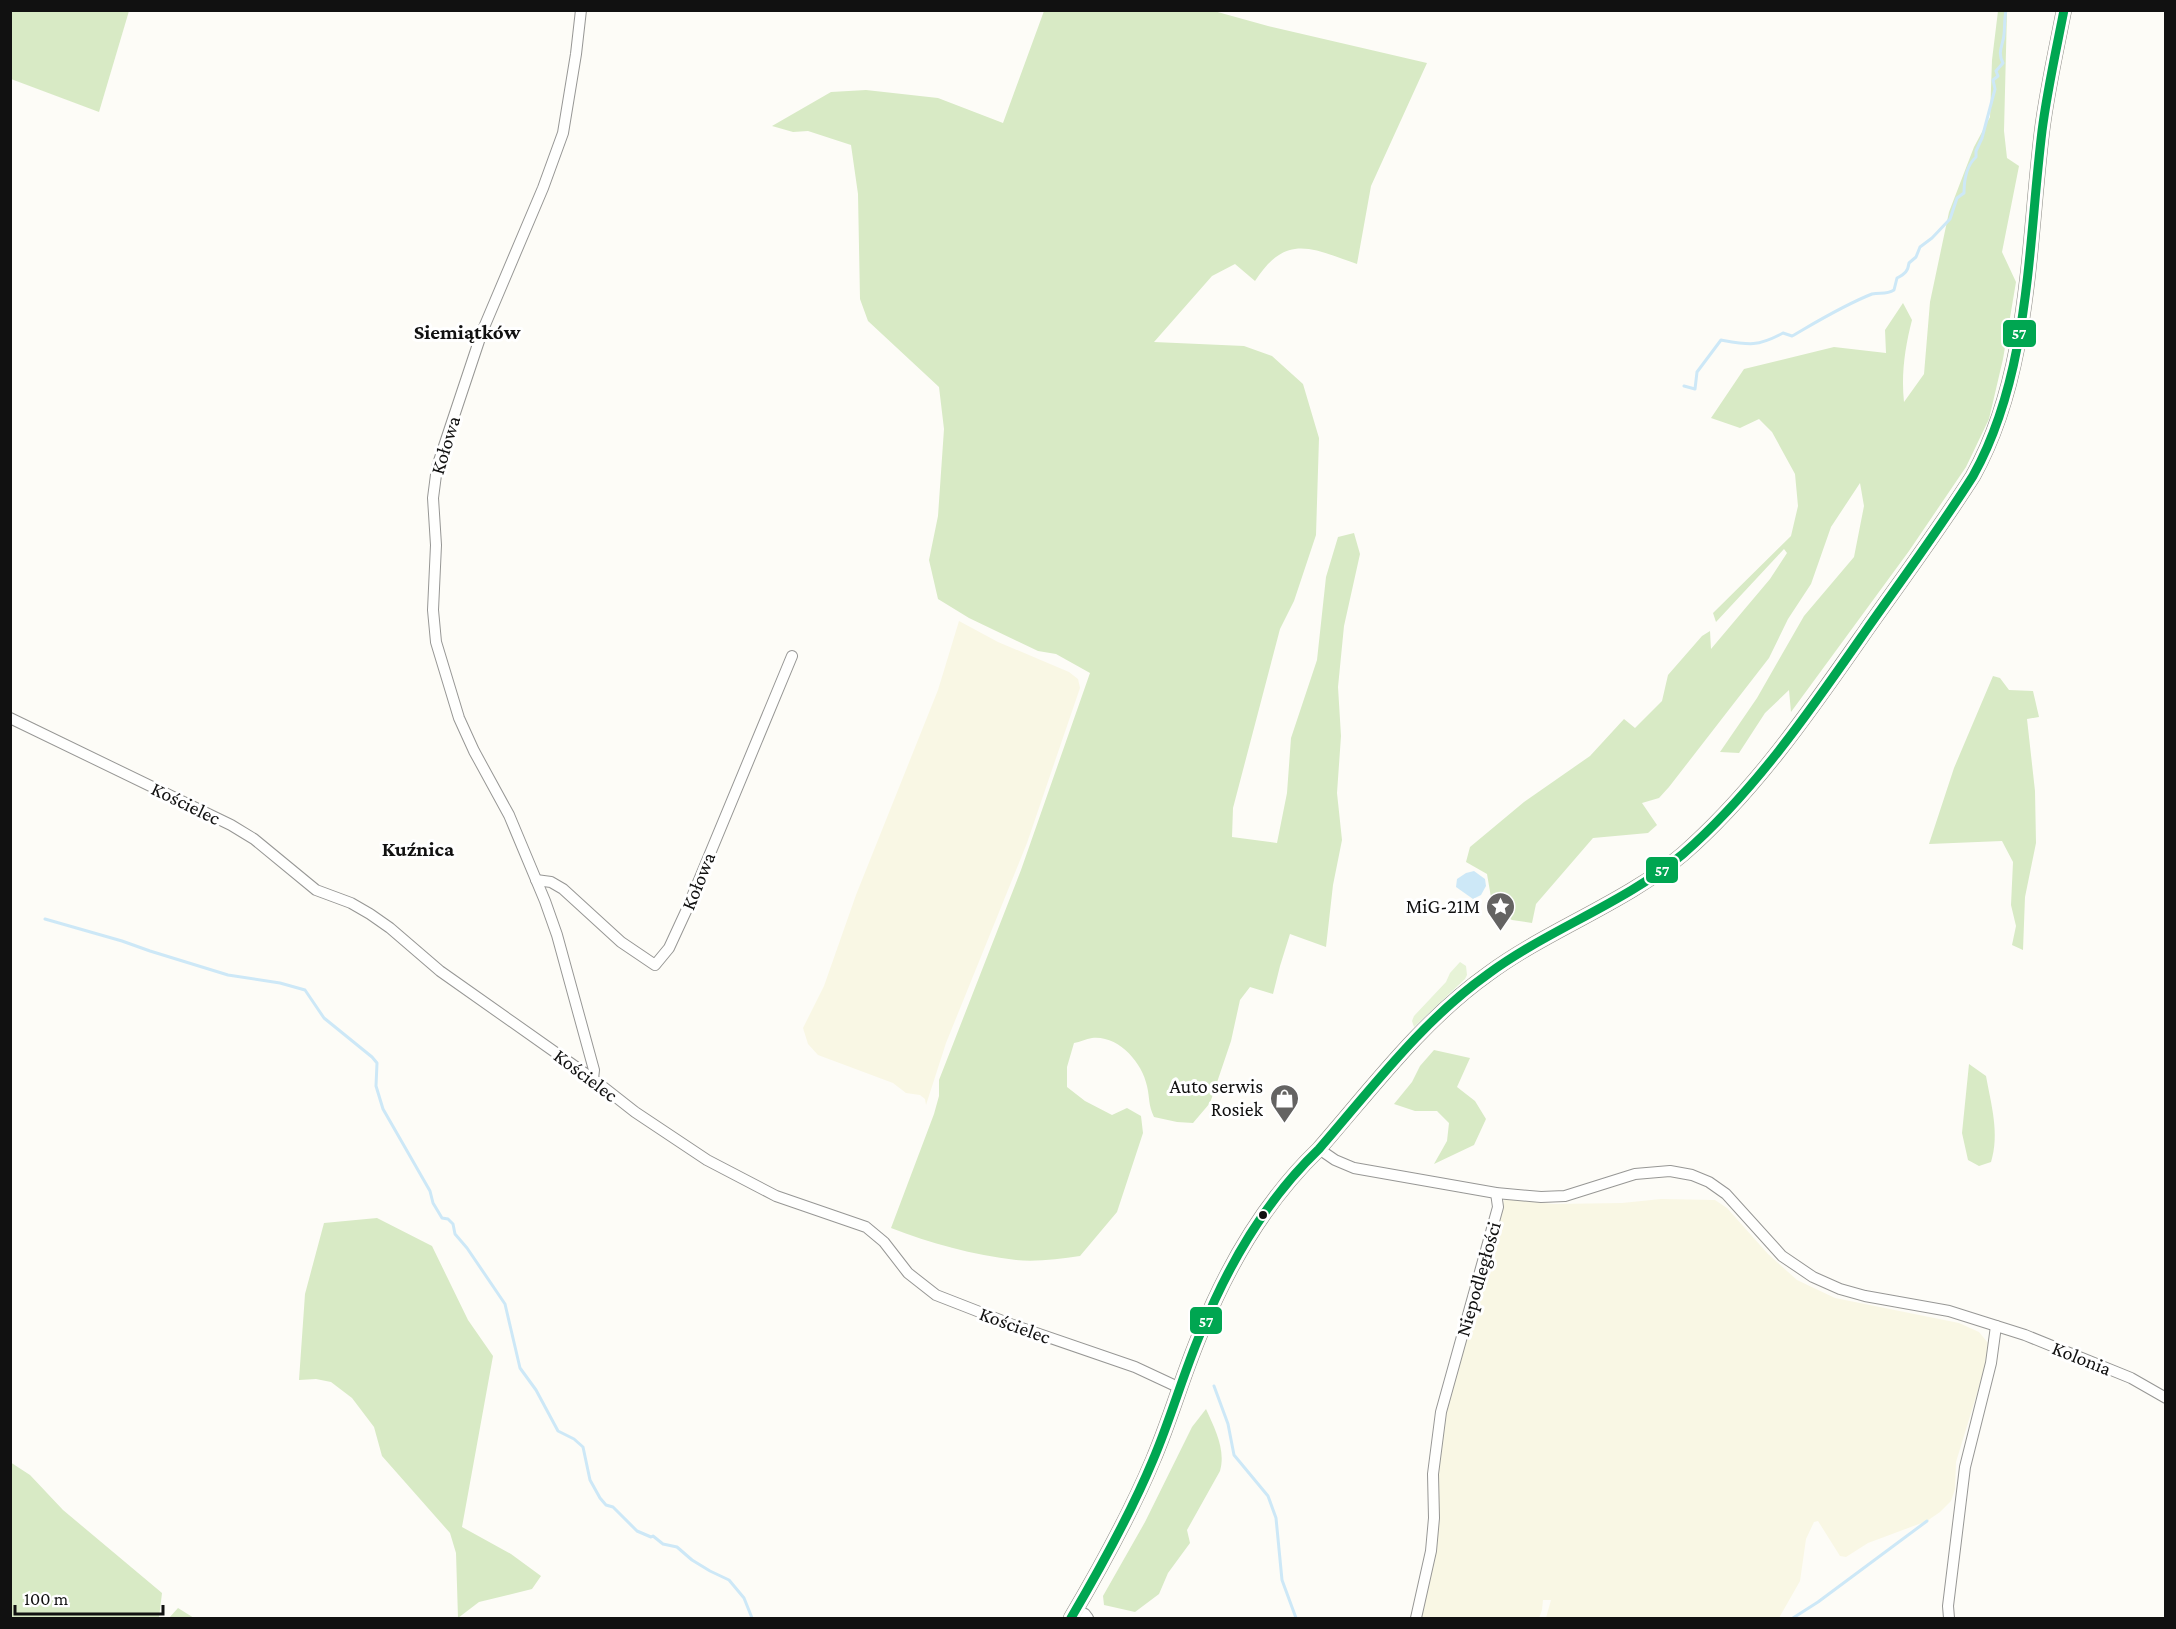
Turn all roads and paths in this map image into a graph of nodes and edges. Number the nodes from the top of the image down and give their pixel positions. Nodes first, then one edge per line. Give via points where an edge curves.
1 (581, 10) edge
2 (2064, 10) edge
3 (792, 656) dead end
4 (10, 718) edge
5 (536, 880) junction
6 (593, 1079) junction
7 (1319, 1149) junction
8 (1496, 1193) junction
9 (1996, 1326) junction
10 (1180, 1388) junction
11 (2166, 1398) edge
12 (1078, 1615) edge
13 (1416, 1618) edge
14 (1949, 1618) edge

1 - 5 street, Kołowa via 563,133 482,332 442,450 433,498 433,610 441,663 464,732 509,815
2 - 7 main road via 2042,130 2025,296 2007,395 1984,457 1962,493 1806,715 1707,831 1654,876 1515,955 1456,997
3 - 5 street, Kołowa via 687,909 669,948 655,964 621,942 563,889
4 - 6 street, Kościelec via 254,839 316,890 351,903 390,928 440,970
5 - 6 street, Kołowa via 557,934 594,1070
6 - 10 street, Kościelec via 670,1137 741,1179 776,1196 866,1227 884,1242 908,1273 936,1295 1135,1367
7 - 8 street via 1354,1168
7 - 10 main road via 1288,1183 1252,1233 1214,1301
8 - 9 street, Niepodległości via 1565,1196 1635,1174 1670,1171 1692,1175 1726,1194 1782,1256 1813,1277 1840,1289 1949,1311
8 - 13 street, Niepodległości via 1498,1207 1436,1438 1431,1551
9 - 11 street, Kolonia via 2122,1374
9 - 14 street via 1991,1363 1965,1467
10 - 12 main road via 1140,1491

